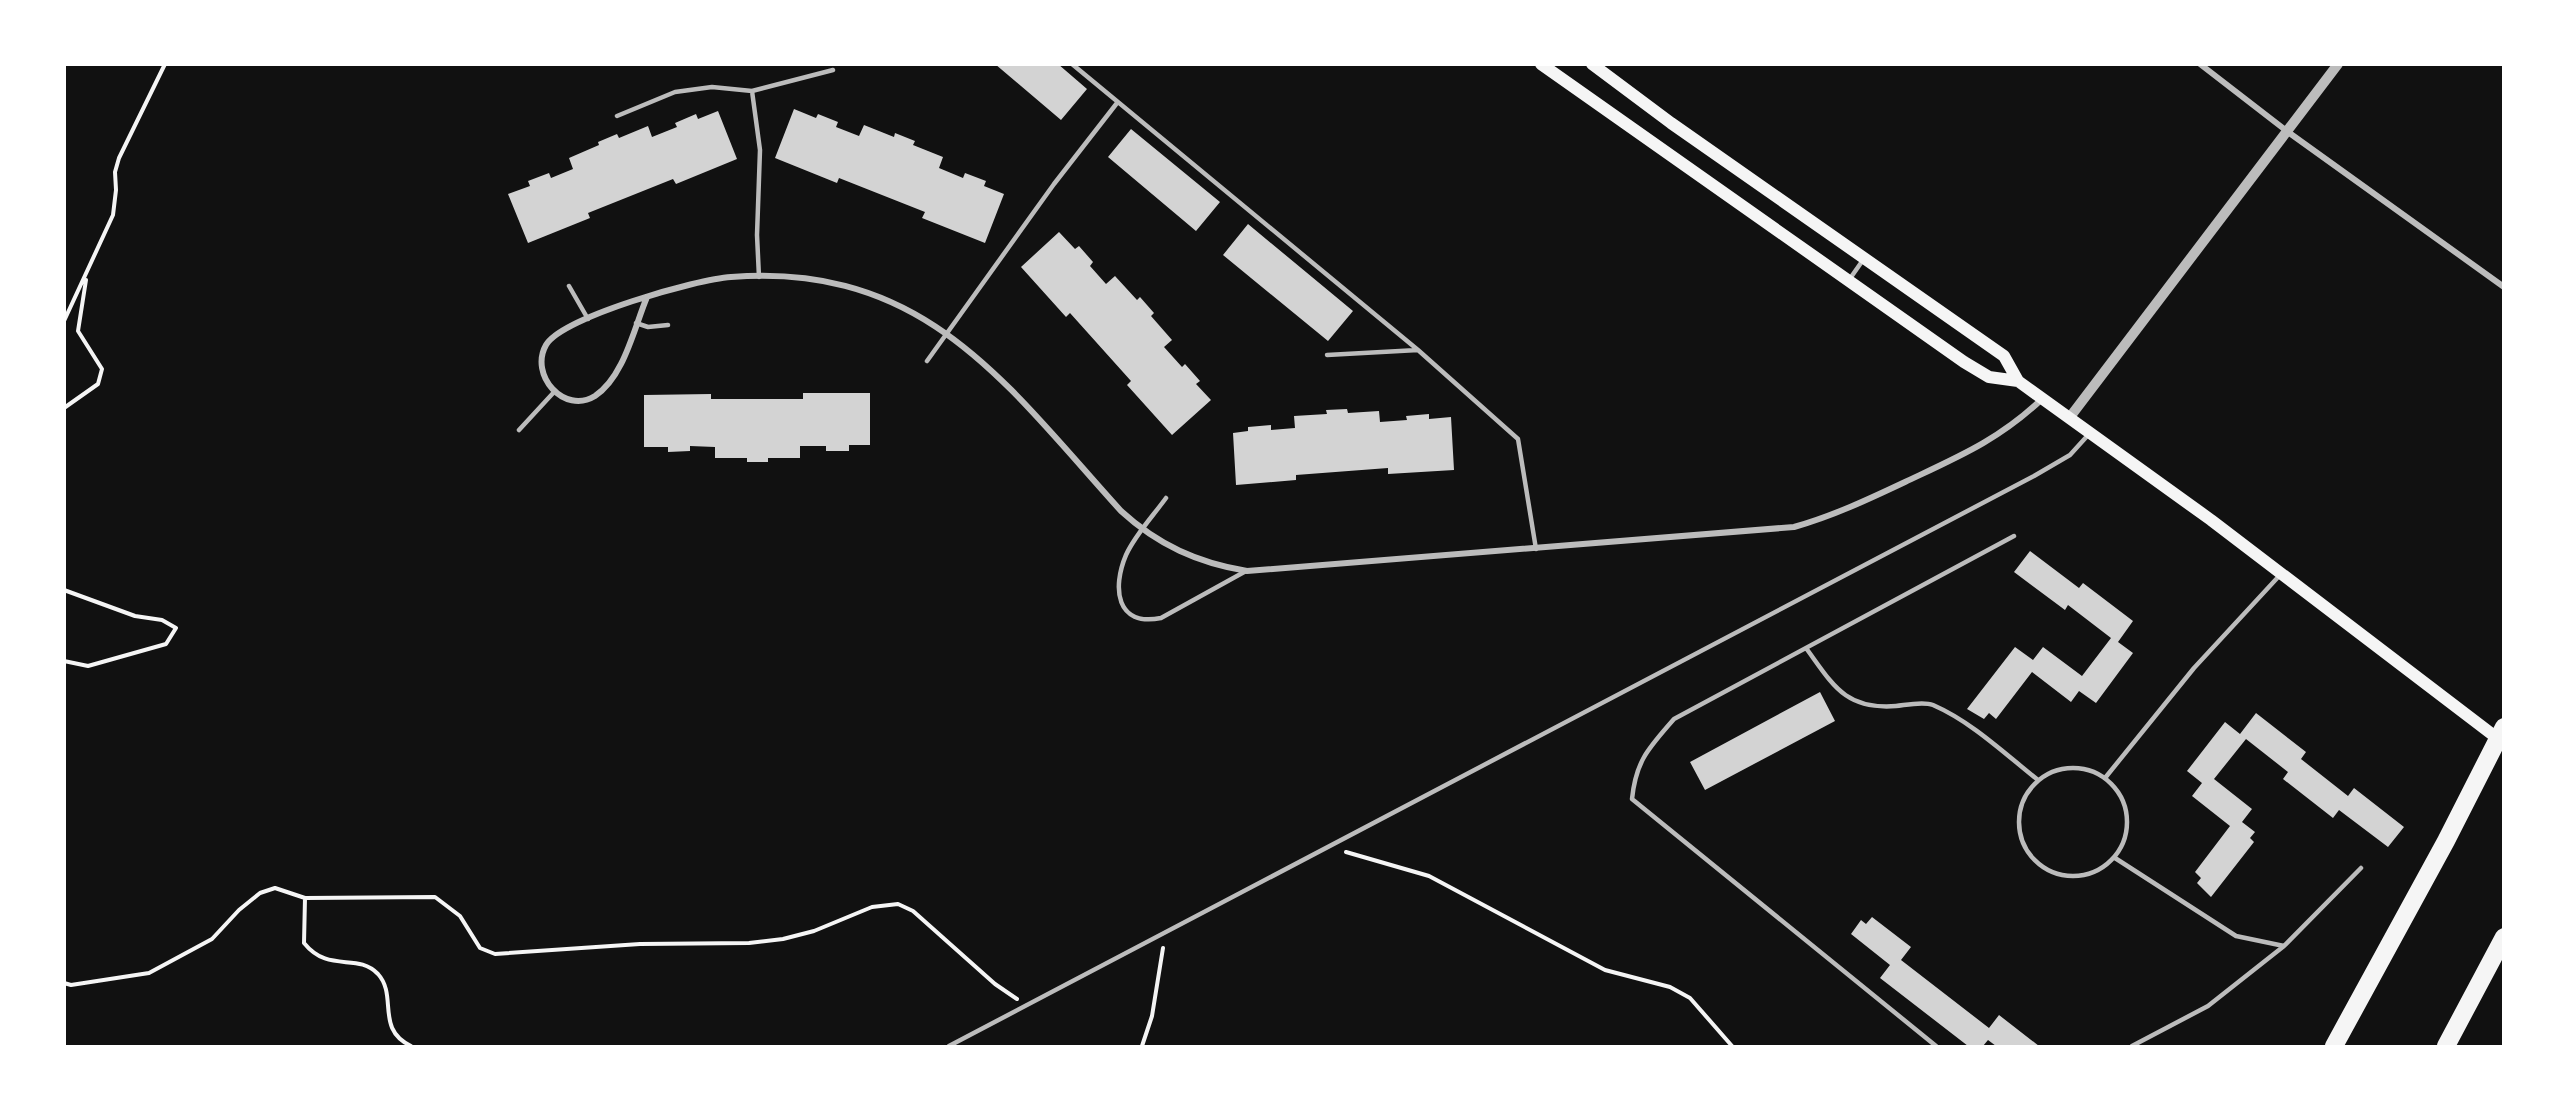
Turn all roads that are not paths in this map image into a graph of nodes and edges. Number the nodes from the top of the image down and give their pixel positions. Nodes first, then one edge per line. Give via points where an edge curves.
1 (1071, 64) edge
2 (1541, 64) edge
3 (1592, 64) edge
4 (2200, 64) edge
5 (2338, 64) edge
6 (833, 70) dead end
7 (752, 91) junction
8 (1117, 103) junction
9 (617, 116) dead end
10 (2288, 132) junction
11 (1864, 258) junction
12 (759, 277) junction
13 (1848, 281) junction
14 (568, 286) dead end
15 (2504, 287) edge
16 (647, 297) junction
17 (588, 319) junction
18 (636, 323) junction
19 (668, 325) dead end
20 (948, 333) junction
21 (1418, 350) junction
22 (1327, 356) dead end
23 (927, 361) dead end
24 (2018, 381) junction
25 (555, 392) junction
26 (2043, 398) junction
27 (2070, 417) junction
28 (519, 430) dead end
29 (2091, 432) junction
30 (1166, 498) dead end
31 (1142, 531) junction
32 (2014, 536) dead end
33 (1536, 549) junction
34 (1246, 571) junction
35 (2281, 573) junction
36 (1806, 648) junction
37 (2500, 732) edge
38 (2105, 778) junction
39 (2038, 780) junction
40 (2115, 858) junction
41 (2361, 868) dead end
42 (2504, 937) edge
43 (2284, 946) junction
44 (949, 1047) edge
45 (1936, 1047) edge
46 (2132, 1047) edge
47 (2334, 1047) edge
48 (2446, 1047) edge

1 - 8 lane
2 - 13 main road
3 - 11 main road
4 - 10 street
5 - 10 street
6 - 7 lane
7 - 9 lane via 712,87 675,92
7 - 12 lane via 760,150
8 - 20 lane
8 - 21 lane
10 - 15 street
10 - 27 street
11 - 13 lane
11 - 24 main road via 2004,356
12 - 16 street via 716,278
12 - 20 street via 850,287 886,298
13 - 24 main road via 1976,370 1989,377
14 - 17 lane
16 - 17 street
16 - 18 street
17 - 25 street via 558,333 547,343 542,369
18 - 19 lane via 648,327
18 - 25 street via 619,369 598,394 587,400 572,400
20 - 23 lane
20 - 31 street via 1004,381
21 - 22 lane
21 - 33 lane via 1518,439
24 - 26 main road
25 - 28 lane
26 - 27 main road
26 - 33 street via 2011,428 1982,445 1842,512 1810,523 1762,532
27 - 29 main road
29 - 35 main road
29 - 44 lane via 2070,455 2034,476
30 - 31 lane
31 - 34 street via 1197,560
31 - 34 lane via 1122,568 1120,602 1135,619 1161,618
32 - 36 lane
33 - 34 street
35 - 37 main road
35 - 38 lane via 2194,668
36 - 39 lane via 1831,683 1853,702 1884,707 1929,703 1960,719
36 - 45 lane via 1674,719 1643,755 1632,800
37 - 47 highway via 2446,841
38 - 39 lane via 2089,770 2071,768
38 - 40 lane via 2118,790 2126,807 2128,825
39 - 40 lane via 2026,794 2019,828 2034,860 2049,871 2066,876 2101,869
40 - 43 lane via 2236,936
41 - 43 lane
42 - 48 highway
43 - 46 lane via 2208,1006

